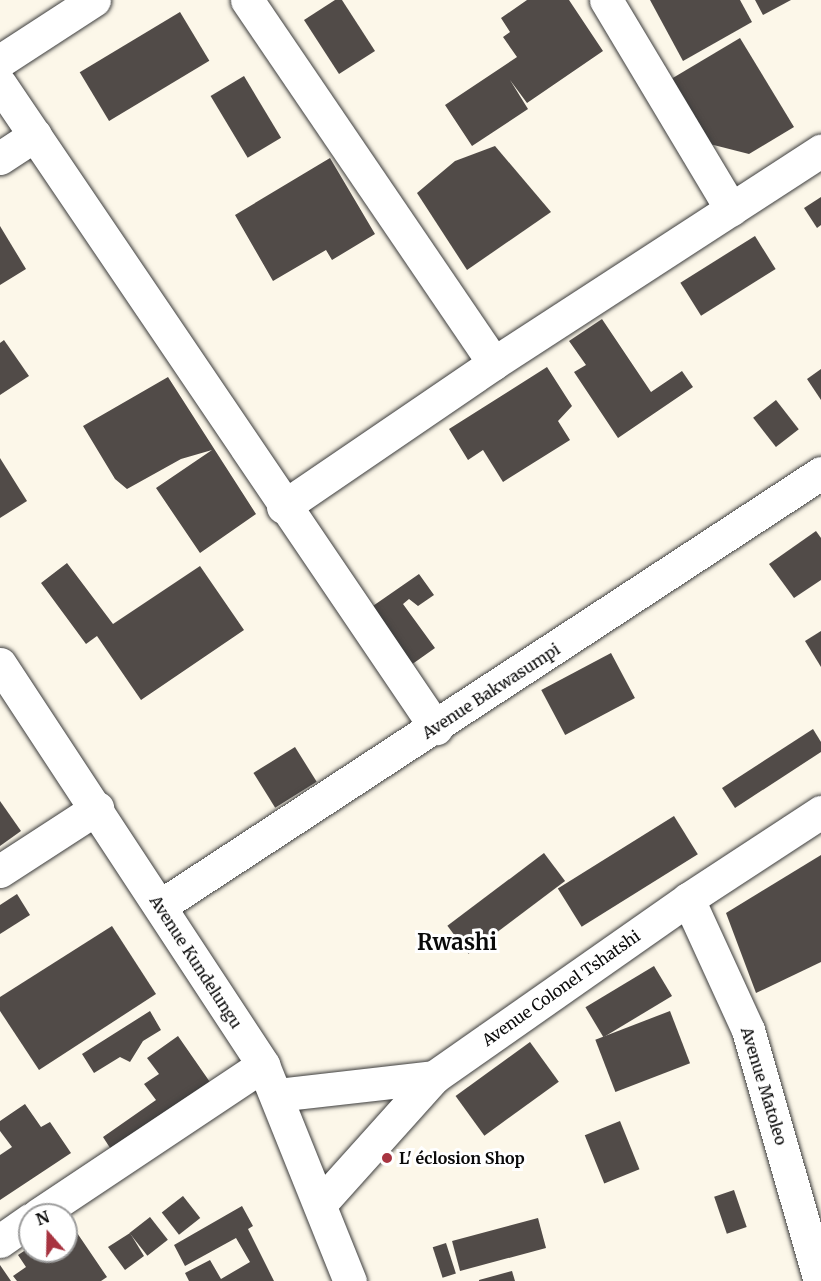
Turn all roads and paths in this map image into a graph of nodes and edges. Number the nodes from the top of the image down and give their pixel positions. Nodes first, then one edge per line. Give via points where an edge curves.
1 (94, 0) edge
2 (247, 0) edge
3 (606, 0) edge
4 (0, 61) edge
5 (0, 84) edge
6 (35, 135) junction
7 (821, 151) edge
8 (0, 158) edge
9 (731, 209) junction
10 (494, 363) junction
11 (821, 473) edge
12 (283, 507) junction
13 (0, 664) edge
14 (436, 728) junction
15 (97, 808) junction
16 (821, 812) edge
17 (0, 871) edge
18 (688, 899) junction
19 (160, 906) junction
20 (262, 1065) junction
21 (434, 1077) junction
22 (277, 1095) junction
23 (56, 1203) edge
24 (321, 1203) junction
25 (18, 1228) edge
26 (0, 1240) edge
27 (350, 1281) edge
28 (820, 1281) edge

1 - 4 street
2 - 10 street
3 - 9 street
5 - 6 street
6 - 8 street
6 - 12 street
7 - 9 street
9 - 10 street
10 - 12 street
11 - 14 street, Avenue Bakwasumpi
12 - 14 street
13 - 15 street, Avenue Kundelungu
14 - 19 street, Avenue Bakwasumpi
15 - 17 street
15 - 19 street, Avenue Kundelungu
16 - 18 street, Avenue Colonel Tshatshi
18 - 21 street, Avenue Colonel Tshatshi
18 - 28 street, Avenue Matoleo via 748,1030
19 - 20 street, Avenue Kundelungu
20 - 22 street, Avenue Kundelungu
20 - 23 street
21 - 22 street, Avenue Colonel Tshatshi
21 - 24 street
22 - 24 street, Avenue Kundelungu
24 - 27 street, Avenue Kundelungu
25 - 26 street

